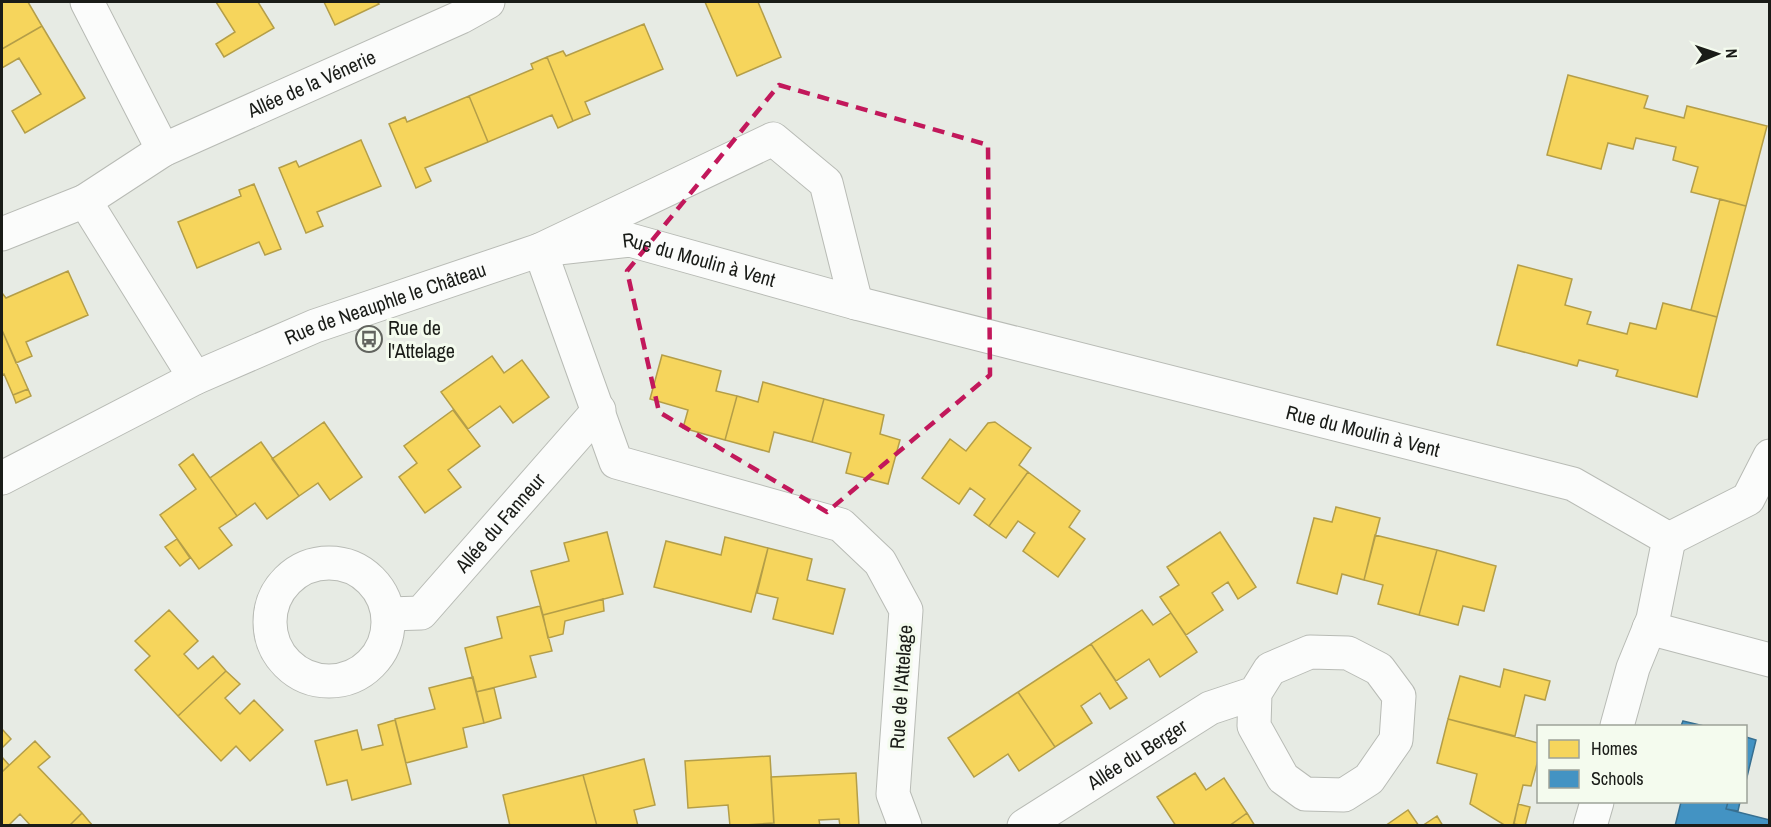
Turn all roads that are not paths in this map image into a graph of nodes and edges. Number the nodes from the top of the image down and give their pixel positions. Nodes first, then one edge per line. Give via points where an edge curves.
1 (87, 2) edge
2 (468, 7) edge
3 (163, 150) junction
4 (85, 201) junction
5 (2, 234) edge
6 (540, 250) junction
7 (856, 303) junction
8 (195, 378) junction
9 (598, 410) junction
10 (1770, 456) edge
11 (2, 478) edge
12 (1669, 539) junction
13 (389, 614) dead end
14 (1649, 628) junction
15 (1770, 660) edge
16 (1255, 693) junction
17 (1617, 725) edge
18 (1596, 803) edge
19 (904, 825) edge
20 (1024, 825) edge
21 (1590, 825) edge

1 - 3 street
2 - 3 street, Allée de la Vénerie
3 - 4 street, Allée de la Vénerie
4 - 5 street, Allée de la Vénerie
4 - 8 street
6 - 7 street, Rue du Moulin à Vent via 630,240
6 - 7 street, Rue de Neauphle le Château via 773,139 826,183
6 - 8 street, Rue de Neauphle le Château via 315,326
6 - 9 street, Rue de l'Attelage
7 - 12 street, Rue du Moulin à Vent via 1573,484
8 - 11 street, Rue de Neauphle le Château
9 - 13 street, Allée du Fanneur via 422,613
9 - 19 street, Rue de l'Attelage via 616,462 842,525 880,562 906,610 893,794
10 - 12 street via 1748,499
12 - 14 street
14 - 15 street
14 - 17 street
16 - 16 street via 1254,726 1283,778 1305,794 1344,795 1369,779 1396,740 1399,696 1379,669 1348,653 1310,652 1270,669
16 - 20 street, Allée du Berger via 1210,708
18 - 21 street

